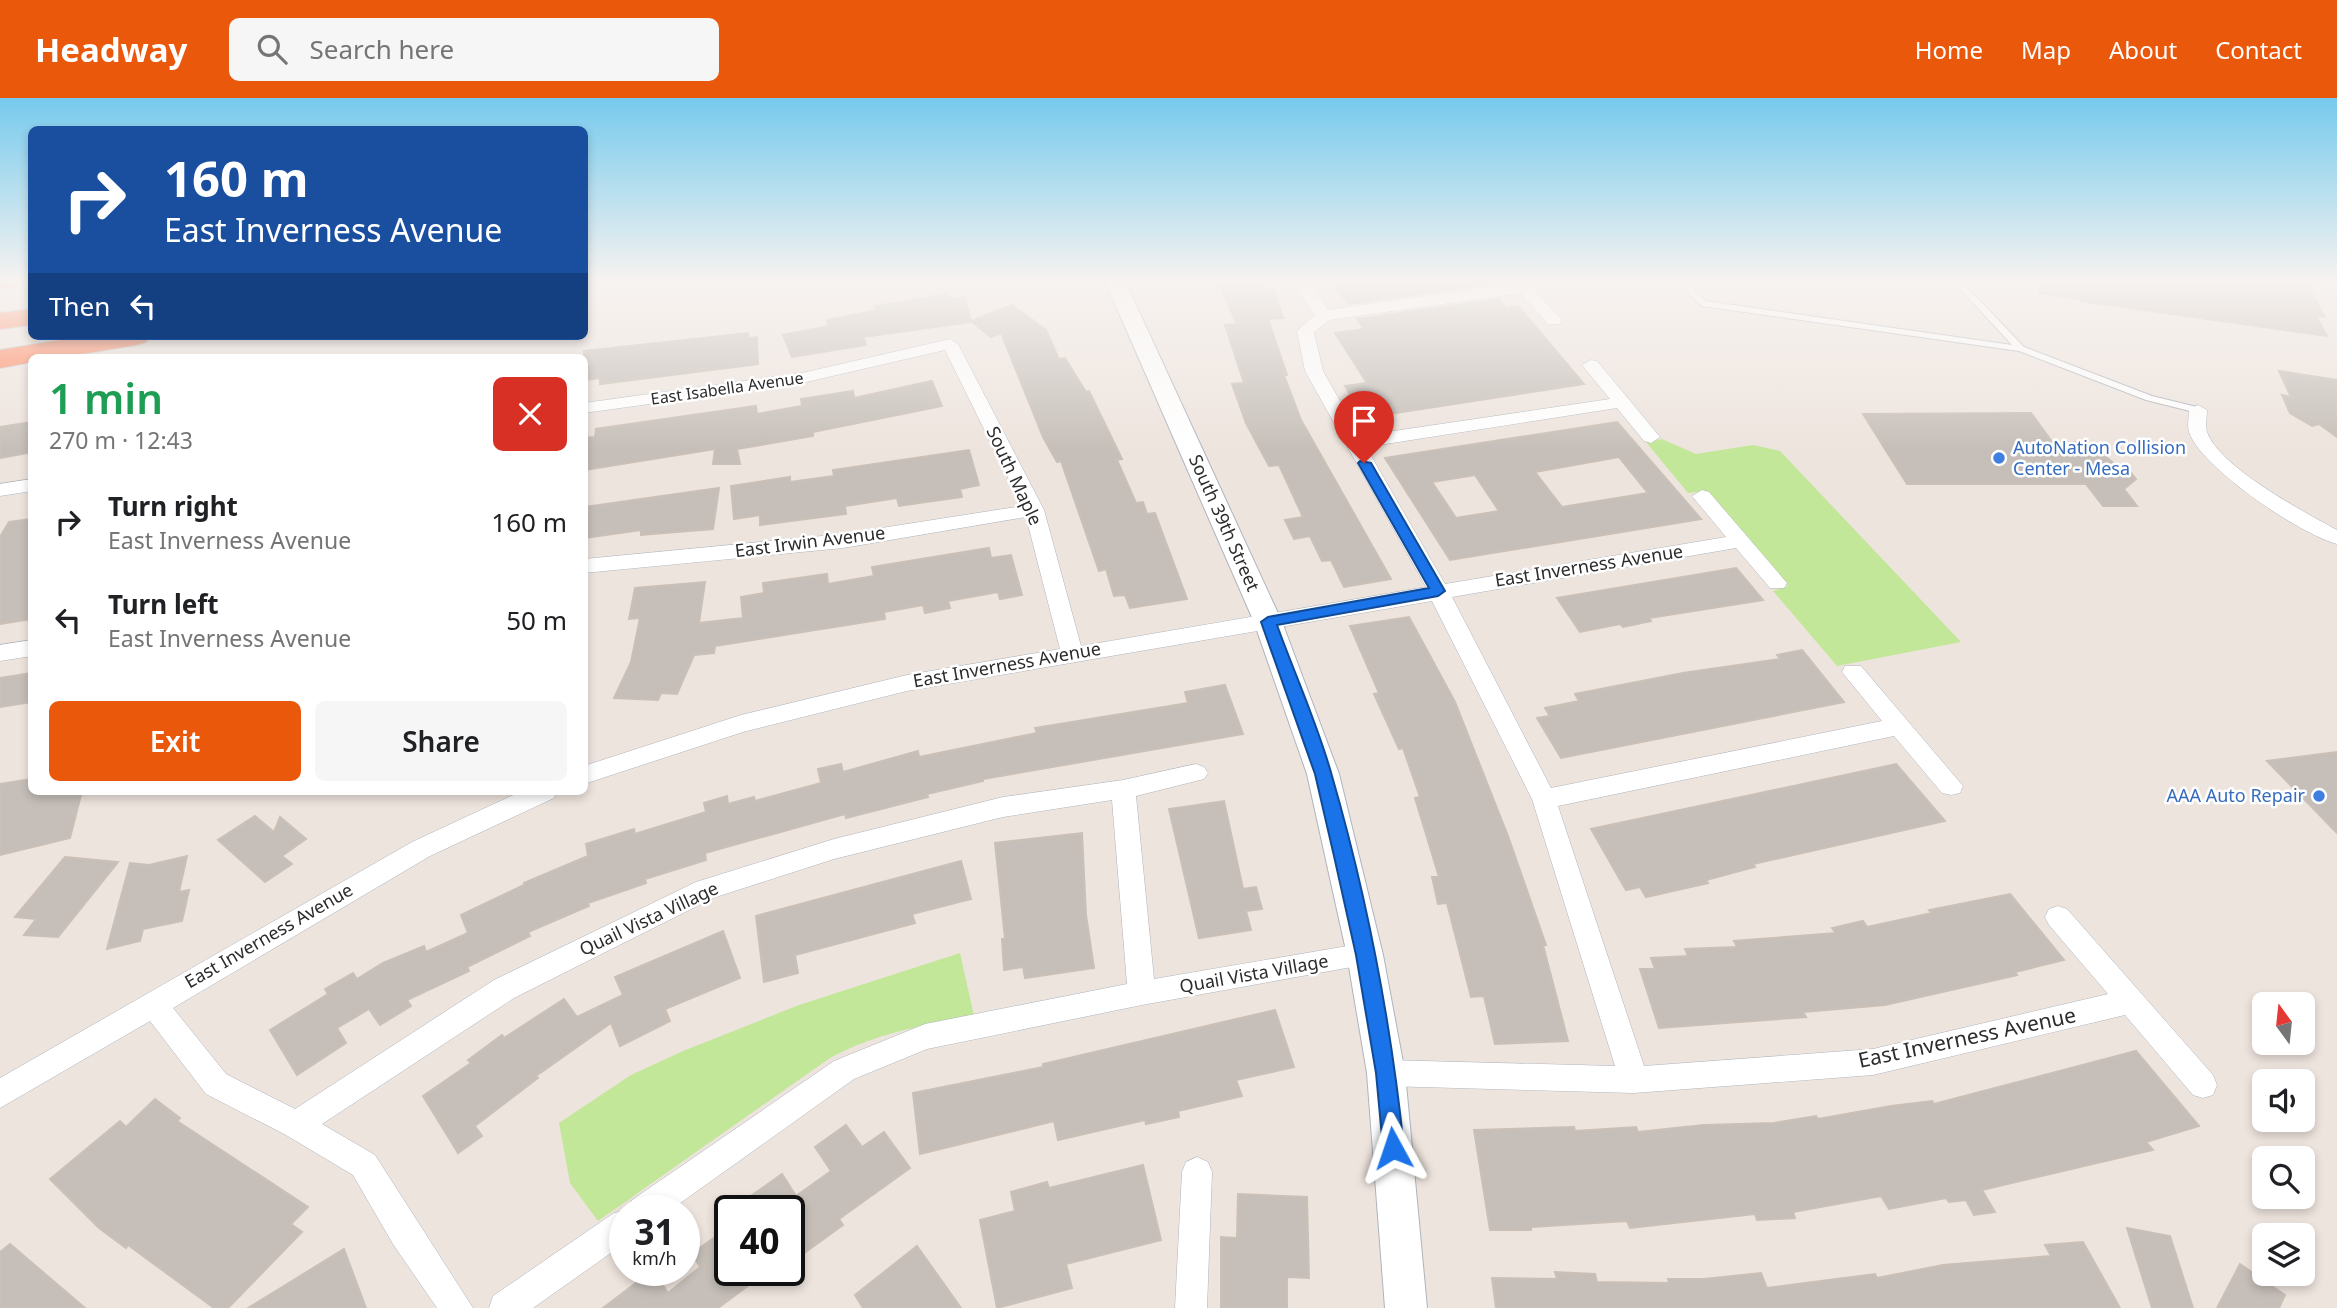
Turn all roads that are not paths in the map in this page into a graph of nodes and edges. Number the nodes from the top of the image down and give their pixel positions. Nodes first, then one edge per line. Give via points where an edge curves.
1 (1140, 337) edge
2 (1306, 337) edge
3 (1941, 337) edge
4 (2010, 337) edge
5 (112, 340) edge
6 (950, 344) joint
7 (2021, 349) junction
8 (28, 354) edge
9 (30, 354) edge
10 (0, 359) edge
11 (1591, 365) dead end
12 (1622, 402) junction
13 (588, 407) edge
14 (2198, 410) joint
15 (1651, 437) dead end
16 (1353, 443) junction
17 (28, 486) edge
18 (0, 490) edge
19 (1702, 496) dead end
20 (1034, 510) junction
21 (2337, 538) edge
22 (1740, 541) junction
23 (588, 565) edge
24 (1777, 583) dead end
25 (1438, 591) junction
26 (1268, 622) junction
27 (28, 649) edge
28 (0, 653) edge
29 (1072, 654) junction
30 (1853, 672) dead end
31 (1899, 726) junction
32 (588, 774) edge
33 (1196, 774) dead end
34 (1951, 786) dead end
35 (1123, 789) junction
36 (536, 795) edge
37 (1544, 799) junction
38 (2058, 916) dead end
39 (1365, 955) junction
40 (1142, 993) junction
41 (2131, 1001) junction
42 (153, 1003) junction
43 (1386, 1073) junction
44 (1634, 1080) junction
45 (2203, 1084) dead end
46 (0, 1094) edge
47 (296, 1125) junction
48 (1197, 1172) dead end
49 (666, 1195) edge
50 (609, 1235) edge
51 (457, 1308) edge
52 (505, 1308) edge
53 (1191, 1308) edge
54 (1406, 1308) edge

1 - 26 street, South 39th Street
2 - 16 street via 1314,371
3 - 7 lane
4 - 7 lane
5 - 9 highway
6 - 13 street, East Isabella Avenue via 802,378
6 - 20 street, South Maple
7 - 14 lane via 2149,398
8 - 10 highway
11 - 12 street
12 - 15 street
12 - 16 street
14 - 21 street via 2198,434 2220,461 2273,504
16 - 25 street
17 - 18 street
19 - 22 street
20 - 23 street, East Irwin Avenue via 843,541
20 - 29 street, South Maple
22 - 24 street
22 - 25 street, East Inverness Avenue
25 - 26 street, East Inverness Avenue
25 - 37 street
26 - 29 street, East Inverness Avenue
26 - 39 street, South 39th Street via 1324,774
27 - 28 street
29 - 32 street, East Inverness Avenue via 894,686 741,724
30 - 31 street
31 - 34 street
31 - 37 street
33 - 35 street, Quail Vista Village
35 - 40 street
35 - 47 street, Quail Vista Village via 1003,807 834,849 705,890 504,989
36 - 42 street, East Inverness Avenue via 421,849
37 - 44 street
38 - 41 street
39 - 40 street, Quail Vista Village
39 - 43 street, South 39th Street
40 - 49 street, Quail Vista Village via 925,1037 844,1070
41 - 44 street, East Inverness Avenue via 1873,1062
41 - 45 street
42 - 46 street, East Inverness Avenue
42 - 47 street via 216,1084
43 - 44 street, East Inverness Avenue
43 - 54 street, South 39th Street
47 - 51 street via 364,1165 404,1233
48 - 53 street
50 - 52 street

